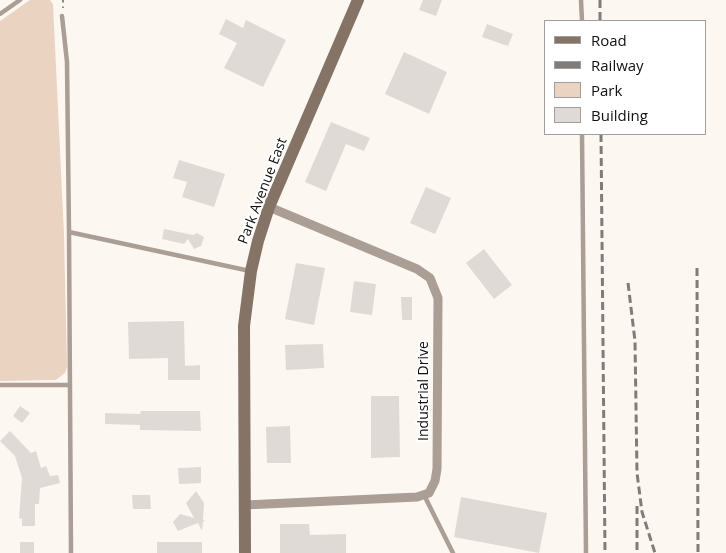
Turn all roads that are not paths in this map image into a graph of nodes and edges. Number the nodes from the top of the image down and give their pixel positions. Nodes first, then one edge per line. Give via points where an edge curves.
1 (20, 0) edge
2 (358, 0) edge
3 (581, 0) edge
4 (0, 14) edge
5 (62, 16) road end
6 (582, 20) edge
7 (582, 135) edge
8 (269, 207) junction
9 (69, 232) junction
10 (250, 272) junction
11 (70, 385) junction
12 (0, 386) edge
13 (424, 495) junction
14 (245, 505) junction
15 (71, 553) edge
16 (245, 553) edge
17 (453, 553) edge
18 (586, 553) edge

1 - 4 lane
2 - 8 street, Park Avenue East
3 - 6 lane
5 - 9 lane via 67,62
7 - 18 lane
8 - 10 street, Park Avenue East
8 - 13 street, Industrial Drive via 417,269 430,278 438,298 438,469 429,493
9 - 10 lane
9 - 11 lane
10 - 14 street, Park Avenue East via 244,326
11 - 12 lane
11 - 15 lane
13 - 14 street via 417,498
13 - 17 lane
14 - 16 street, Park Avenue East

